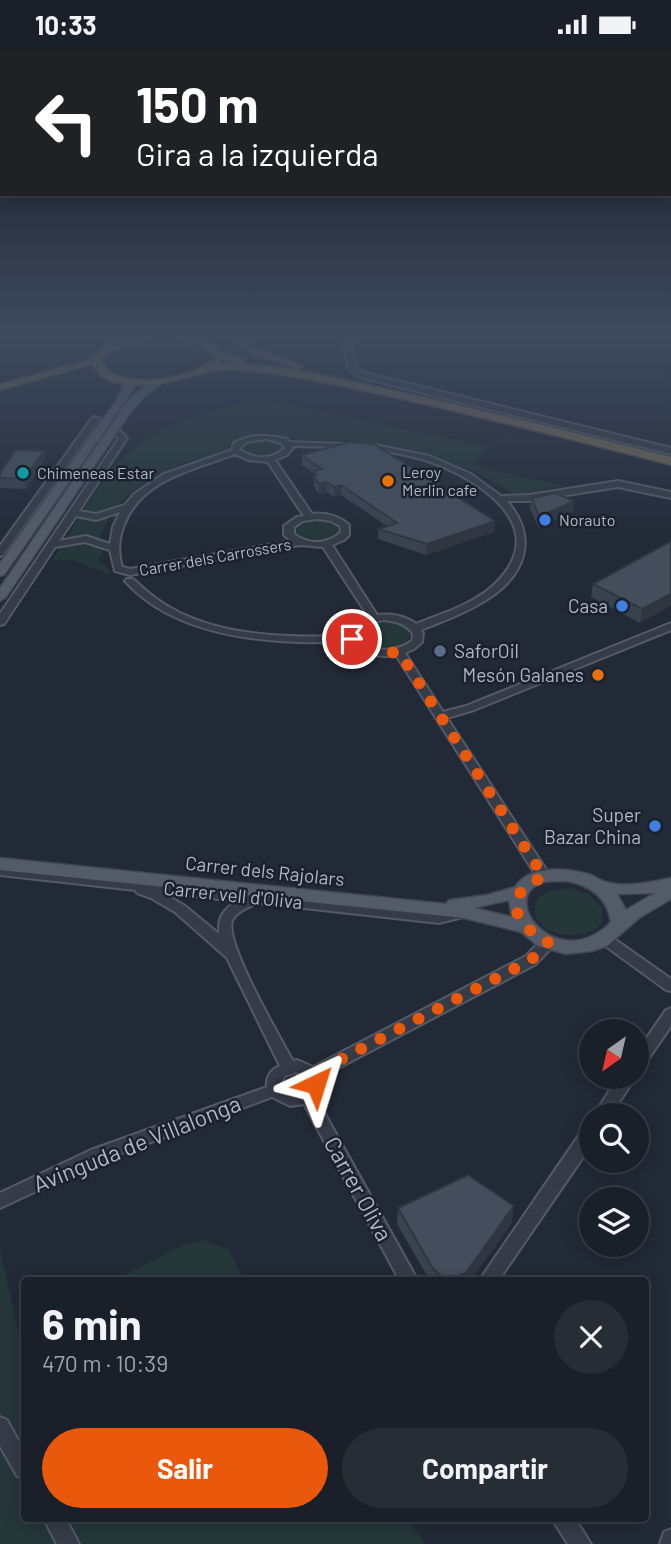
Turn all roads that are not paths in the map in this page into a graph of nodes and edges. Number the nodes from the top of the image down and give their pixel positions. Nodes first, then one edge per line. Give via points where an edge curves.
1 (120, 402) edge
2 (135, 402) edge
3 (426, 402) edge
4 (427, 402) edge
5 (434, 402) edge
6 (471, 402) edge
7 (432, 403) junction
8 (454, 407) junction
9 (96, 419) dead end
10 (114, 429) junction
11 (288, 444) junction
12 (236, 451) junction
13 (671, 451) edge
14 (270, 459) junction
15 (671, 461) edge
16 (671, 495) edge
17 (502, 498) junction
18 (127, 507) junction
19 (75, 513) junction
20 (309, 517) junction
21 (300, 542) junction
22 (326, 544) junction
23 (52, 545) junction
24 (115, 549) junction
25 (0, 553) edge
26 (0, 572) edge
27 (130, 577) junction
28 (0, 597) edge
29 (374, 618) junction
30 (0, 622) edge
31 (671, 626) edge
32 (416, 628) junction
33 (352, 639) junction
34 (399, 652) junction
35 (441, 716) junction
36 (0, 857) edge
37 (0, 864) edge
38 (0, 871) edge
39 (544, 877) junction
40 (109, 882) junction
41 (671, 884) edge
42 (602, 888) junction
43 (521, 891) junction
44 (671, 891) edge
45 (263, 899) junction
46 (464, 912) junction
47 (620, 923) junction
48 (523, 926) junction
49 (605, 939) junction
50 (548, 942) junction
51 (234, 957) junction
52 (671, 986) edge
53 (671, 1014) edge
54 (649, 1046) edge
55 (288, 1067) junction
56 (313, 1074) junction
57 (275, 1090) junction
58 (308, 1097) junction
59 (579, 1149) edge
60 (0, 1201) edge
61 (407, 1277) edge
62 (491, 1277) edge
63 (0, 1427) edge
64 (21, 1464) edge
65 (56, 1522) edge
66 (564, 1522) edge
67 (671, 1539) edge
68 (69, 1544) edge
69 (581, 1544) edge
70 (670, 1544) edge

1 - 26 main road
2 - 10 main road
3 - 7 highway
4 - 7 highway
5 - 8 highway
6 - 13 street
7 - 8 highway
8 - 15 highway
9 - 25 street
10 - 19 street via 123,438
10 - 28 main road
11 - 12 street via 258,437 240,442
11 - 14 street via 284,454
11 - 17 street via 354,445 410,454 461,471
12 - 14 street via 246,457
12 - 18 street via 165,477
14 - 20 street
16 - 17 street via 618,484
17 - 32 street via 522,538 513,569 477,601
18 - 19 street via 96,517
18 - 24 street
19 - 23 street
20 - 21 street via 293,522 287,530
20 - 22 street via 334,519 344,525 343,537
21 - 22 street, Carrer dels Carrossers
21 - 27 street, Carrer dels Carrossers
22 - 29 street
23 - 24 street via 86,538
23 - 30 street
24 - 27 street via 118,569
27 - 33 street via 143,593 167,609 225,629 277,638
29 - 32 street via 403,620
29 - 33 street via 352,628
31 - 35 street
32 - 34 street via 416,642
33 - 34 street via 376,652
34 - 35 street
35 - 39 street
36 - 43 main road, Carrer dels Rajolars via 437,903 486,901
37 - 46 main road, Carrer dels Rajolars
38 - 40 street, Carrer vell d'Oliva
39 - 42 main road via 580,878
39 - 43 main road
40 - 45 street, Carrer vell d'Oliva
40 - 51 street via 165,899
41 - 42 main road
42 - 47 main road via 615,900
43 - 48 main road via 516,908
44 - 47 main road
45 - 46 street, Carrer vell d'Oliva via 439,918
45 - 51 street via 239,905 225,921
46 - 48 main road, Carrer dels Rajolars
47 - 49 main road
48 - 50 main road
49 - 50 main road via 576,947
49 - 52 street
50 - 56 street via 520,966
51 - 55 street
53 - 54 street
55 - 56 street
55 - 57 street via 276,1075
56 - 58 street via 316,1084
57 - 58 street via 292,1100
57 - 60 street, Avinguda de Villalonga via 106,1152
58 - 61 street, Carrer Oliva
59 - 62 street
63 - 64 street
65 - 68 street
66 - 69 street
67 - 70 street

